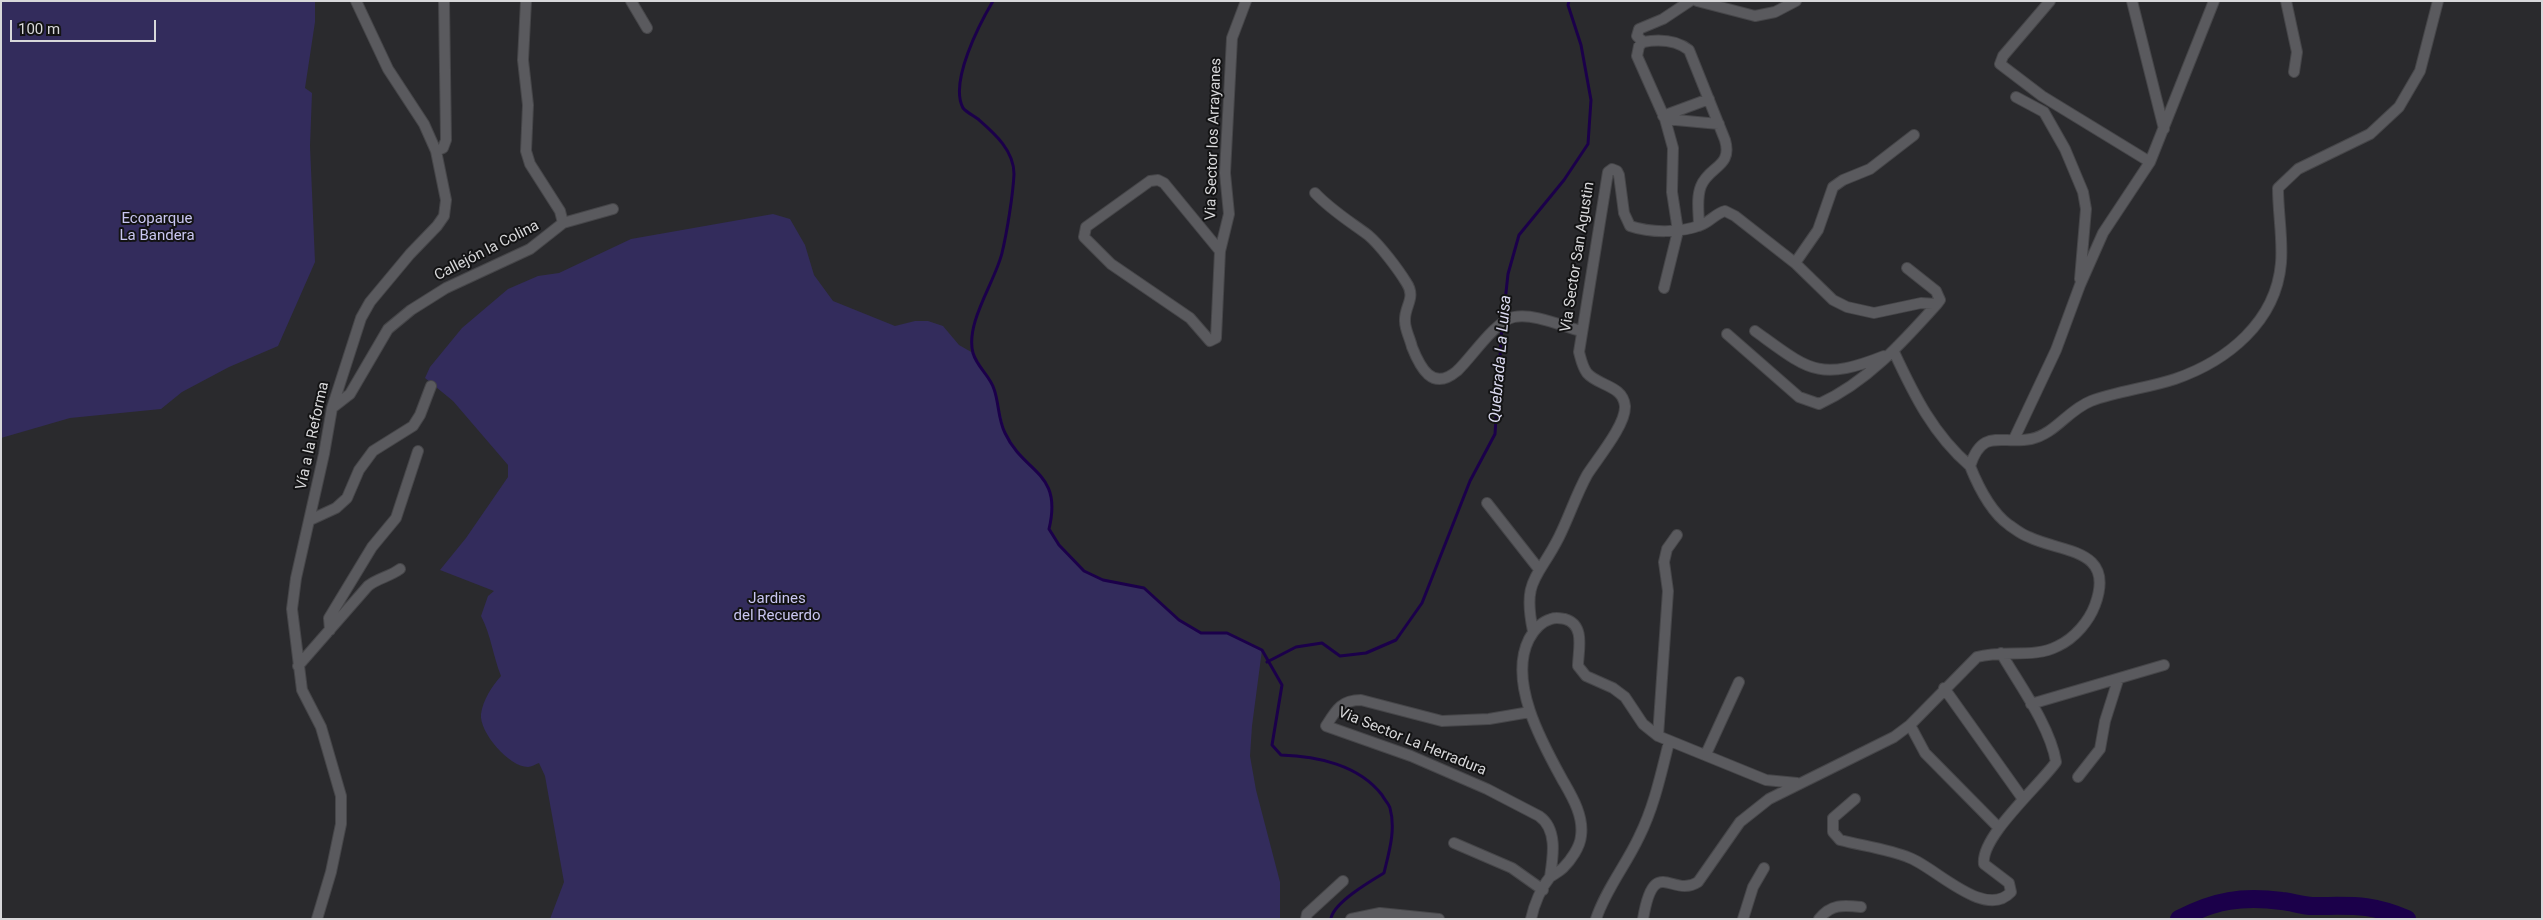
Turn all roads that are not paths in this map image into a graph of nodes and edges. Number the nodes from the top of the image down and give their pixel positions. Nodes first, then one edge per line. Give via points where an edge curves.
1 (356, 1) edge
2 (444, 1) edge
3 (526, 1) edge
4 (631, 1) edge
5 (1246, 1) edge
6 (1690, 1) edge
7 (1697, 1) edge
8 (1796, 1) edge
9 (2050, 1) edge
10 (2132, 1) edge
11 (2214, 1) edge
12 (2286, 1) edge
13 (2438, 1) edge
14 (647, 28) dead end
15 (1643, 42) junction
16 (2294, 72) dead end
17 (2016, 97) dead end
18 (1709, 99) junction
19 (1664, 117) junction
20 (1719, 124) junction
21 (2164, 129) junction
22 (1914, 134) dead end
23 (436, 151) junction
24 (2150, 162) junction
25 (1315, 192) dead end
26 (613, 209) dead end
27 (563, 224) junction
28 (1699, 226) junction
29 (1678, 231) junction
30 (1220, 251) junction
31 (1795, 263) junction
32 (1907, 268) dead end
33 (2080, 285) junction
34 (1664, 288) dead end
35 (1937, 304) junction
36 (1581, 331) junction
37 (1755, 332) dead end
38 (1727, 334) dead end
39 (1894, 352) junction
40 (431, 386) dead end
41 (332, 408) junction
42 (2014, 439) junction
43 (418, 451) dead end
44 (1970, 466) junction
45 (1487, 503) dead end
46 (310, 520) junction
47 (1678, 535) dead end
48 (1538, 568) junction
49 (400, 569) dead end
50 (330, 630) junction
51 (1533, 631) junction
52 (2001, 653) junction
53 (2164, 665) dead end
54 (298, 666) junction
55 (2118, 680) junction
56 (1739, 682) dead end
57 (1944, 688) junction
58 (2031, 704) junction
59 (1530, 712) junction
60 (1910, 724) junction
61 (1658, 736) junction
62 (1669, 742) junction
63 (1706, 754) junction
64 (2078, 777) dead end
65 (1800, 783) junction
66 (1855, 799) dead end
67 (2023, 799) junction
68 (1999, 828) junction
69 (1454, 843) dead end
70 (1764, 868) dead end
71 (1550, 877) junction
72 (1344, 881) dead end
73 (1543, 890) junction
74 (1861, 907) dead end
75 (1437, 918) edge
76 (317, 919) edge
77 (1306, 919) edge
78 (1350, 919) edge
79 (1531, 919) edge
80 (1596, 919) edge
81 (1643, 919) edge
82 (1743, 919) edge
83 (1819, 919) edge

1 - 23 street, Vía a la Reforma via 388,69 424,124
2 - 23 street via 446,140
3 - 27 street via 523,60 528,105 526,151 530,164 560,211
4 - 14 street
5 - 30 street, Via Sector los Arrayanes via 1232,38 1225,173 1229,214
6 - 15 street via 1663,19 1639,29 1637,36
7 - 8 street via 1755,16 1775,12
9 - 24 street via 2003,56 2000,64 2042,96
10 - 21 street
11 - 21 street
12 - 16 street via 2297,52
13 - 42 street via 2420,71 2399,108 2370,134 2298,169 2278,188 2281,263 2275,293 2260,322 2237,346 2212,363 2176,379 2091,401 2072,411 2045,435
15 - 18 street via 1666,40 1682,44 1689,50
15 - 19 street via 1637,56
17 - 33 street via 2044,112 2083,192 2086,209
18 - 19 street
18 - 20 street
19 - 20 street
19 - 29 street via 1673,148 1672,199
20 - 28 street via 1728,149 1725,160 1700,187
21 - 24 street
22 - 31 street via 1870,169 1833,187 1818,230
23 - 41 street, Vía a la Reforma via 446,200 444,216 370,302 361,318
24 - 33 street via 2103,233
25 - 36 street via 1331,210 1369,236 1406,281 1412,298 1404,319 1406,328 1418,363 1436,379 1456,372 1502,323 1514,317
26 - 27 street
27 - 41 street, Callejón la Colina via 530,249 446,288 410,310 388,329 350,394
28 - 29 street, Via Sector San Agustin
28 - 31 street, Via Sector San Agustin via 1721,212 1730,212
29 - 34 street
29 - 36 street, Via Sector San Agustin via 1630,226 1624,212 1617,171 1612,169 1608,172
30 - 30 street, Via Sector los Arrayanes via 1216,338 1210,341 1190,318 1111,264 1084,237 1083,232 1150,181 1158,180 1164,183
31 - 35 street, Via Sector San Agustin via 1833,300 1860,312 1874,313 1921,303
32 - 35 street via 1936,291 1940,300
33 - 42 street via 2056,350
35 - 39 street
36 - 48 street, Via Sector San Agustin via 1579,352 1582,365 1588,374 1618,391 1625,409 1587,476 1559,538
37 - 39 street via 1811,368 1833,371 1856,367
38 - 39 street via 1799,397 1818,404 1843,393
39 - 44 street via 1930,423 1946,444
40 - 46 street via 420,415 412,426 373,451 359,470 347,498 336,508
41 - 46 street, Vía a la Reforma
42 - 44 street via 1990,440 1980,445
43 - 50 street via 396,518 372,547 329,618
44 - 52 street via 1978,486 2007,524 2029,538 2085,555 2095,566 2099,578 2098,597 2090,617 2060,646 2039,653
45 - 48 street
46 - 54 street, Vía a la Reforma via 292,609
47 - 61 street via 1664,562 1668,591
48 - 51 street, Via Sector San Agustin via 1528,607
49 - 50 street via 368,586
50 - 54 street
51 - 59 street via 1522,659
51 - 61 street via 1544,621 1556,617 1570,620 1578,630 1580,641 1578,666 1586,676 1626,698 1643,724
52 - 57 street via 1976,657
52 - 58 street
53 - 55 street
54 - 76 street, Vía a la Reforma via 302,690 331,756 341,796 341,824
55 - 58 street
55 - 64 street via 2100,749
56 - 63 street
57 - 60 street
57 - 67 street
58 - 67 street via 2054,750 2056,762
59 - 71 street via 1580,818 1581,836 1575,852 1563,868
59 - 71 street, Via Sector La Herradura via 1489,719 1442,721 1351,700 1341,703 1326,726 1411,756 1487,789 1545,820 1552,836
60 - 65 street via 1894,736
60 - 68 street via 1925,753
61 - 62 street
62 - 63 street
62 - 80 street via 1640,837 1602,900
63 - 65 street via 1766,780
65 - 81 street via 1768,799 1740,822 1693,885 1662,882 1653,886 1647,896
66 - 68 street via 1833,818 1833,832 1840,840 1911,858 1963,896 1977,901 1999,902 2011,892 2009,884 1984,864 1983,856
67 - 68 street
69 - 73 street via 1512,868
70 - 82 street via 1753,887
71 - 73 street
72 - 77 street via 1307,914
73 - 79 street
74 - 83 street via 1832,907
75 - 78 street via 1380,913

